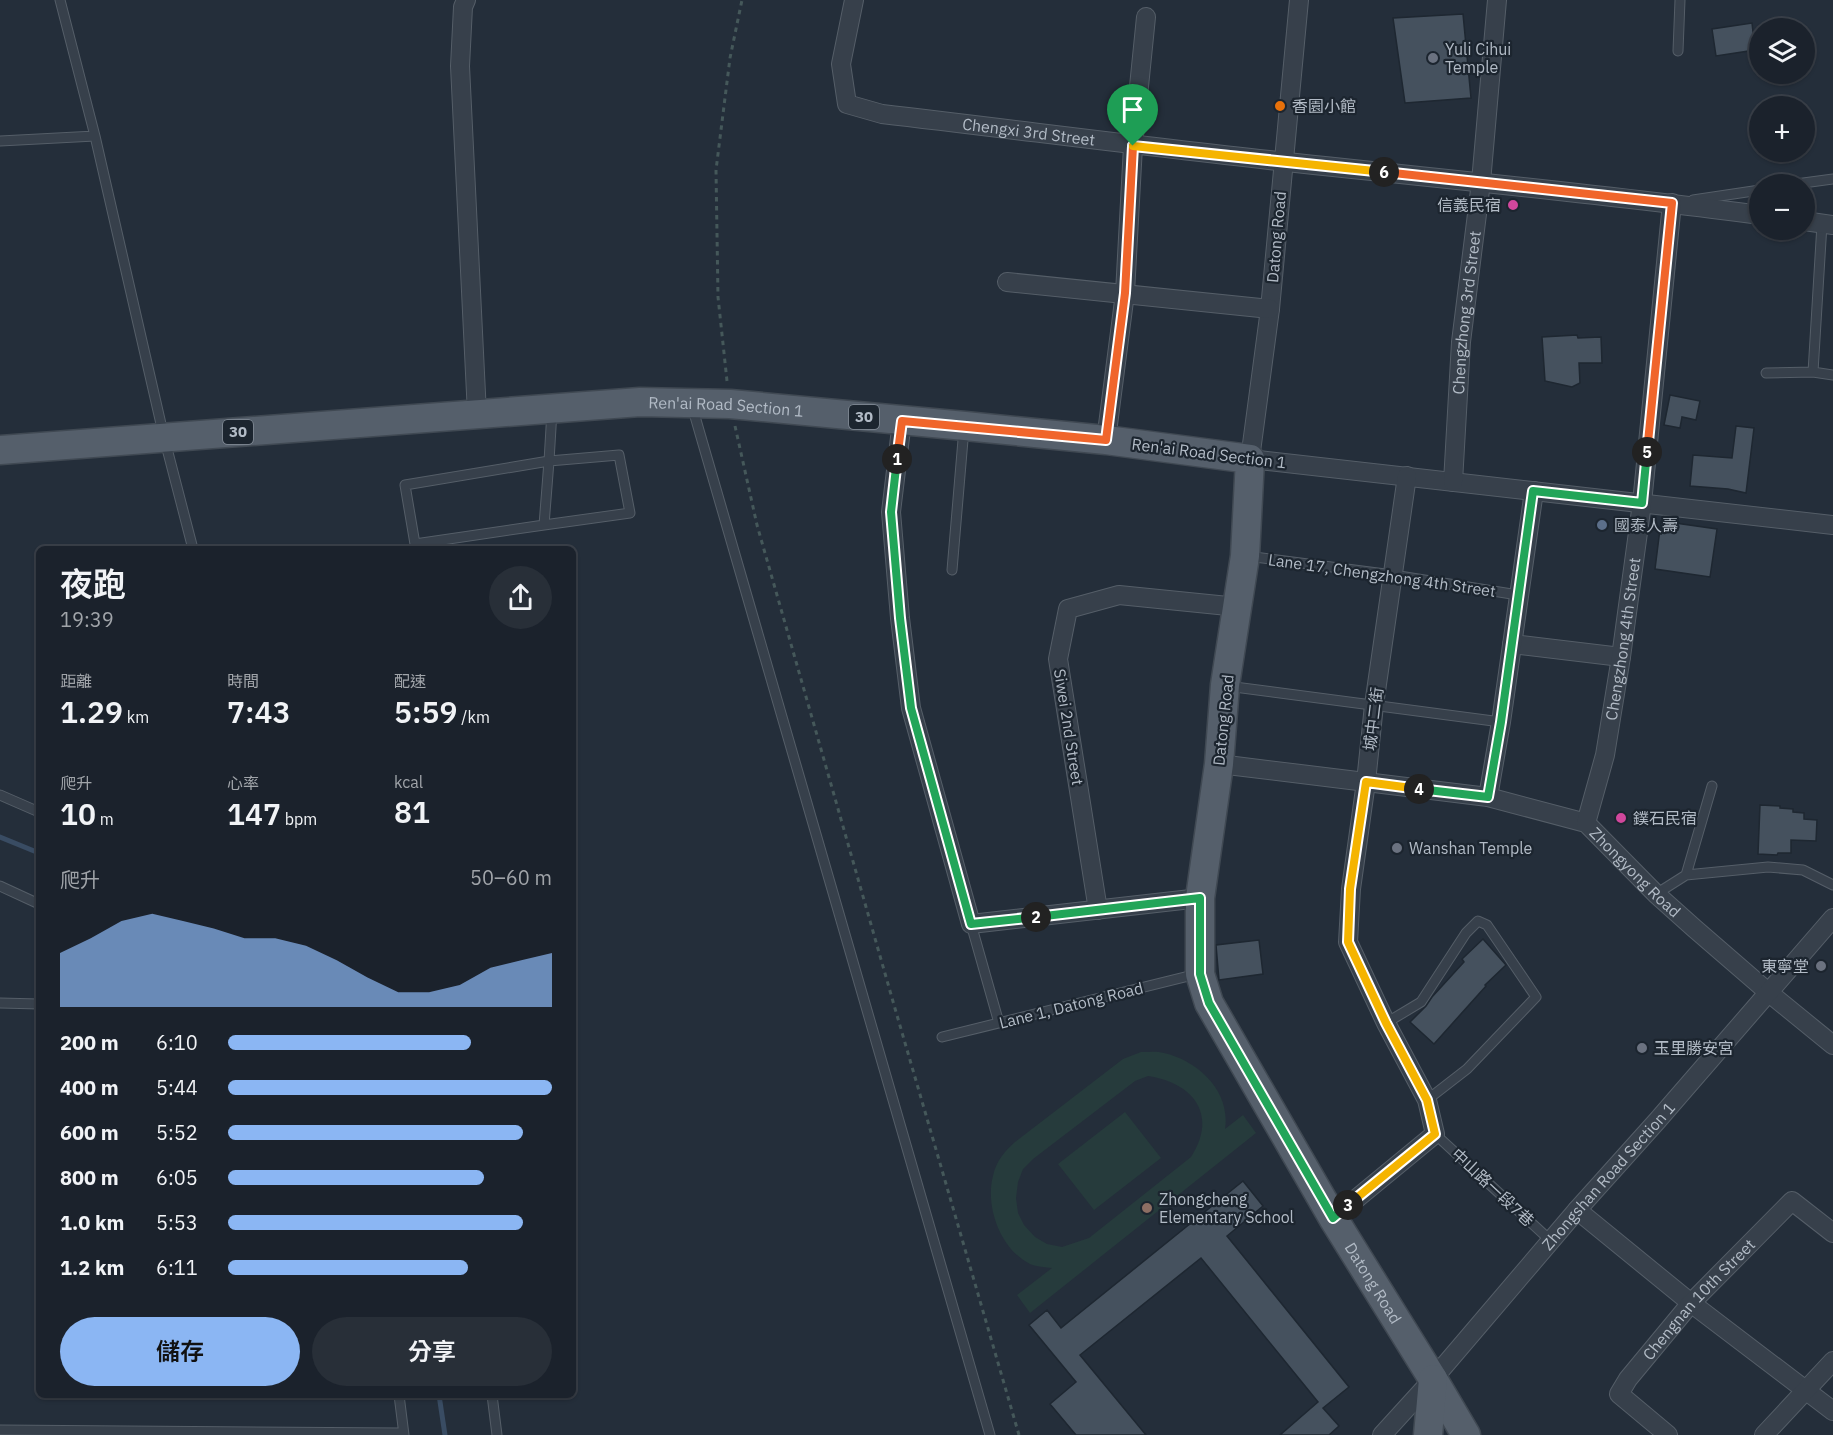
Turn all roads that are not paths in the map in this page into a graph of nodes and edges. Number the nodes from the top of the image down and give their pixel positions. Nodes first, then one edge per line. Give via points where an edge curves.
1 (60, 0) edge
2 (466, 0) edge
3 (854, 0) edge
4 (1299, 0) edge
5 (1497, 0) edge
6 (1680, 0) edge
7 (1146, 17) dead end
8 (1678, 51) dead end
9 (95, 136) junction
10 (0, 141) edge
11 (1133, 146) junction
12 (1283, 162) junction
13 (1833, 179) edge
14 (1815, 181) edge
15 (1481, 182) junction
16 (1749, 192) edge
17 (1672, 203) junction
18 (1749, 214) edge
19 (1820, 224) edge
20 (1007, 282) dead end
21 (1125, 293) junction
22 (1270, 309) junction
23 (1813, 372) junction
24 (1766, 373) dead end
25 (1833, 375) edge
26 (691, 403) junction
27 (553, 408) junction
28 (477, 414) junction
29 (902, 421) junction
30 (965, 426) junction
31 (164, 437) junction
32 (1106, 440) junction
33 (0, 450) edge
34 (1250, 459) junction
35 (549, 461) junction
36 (1407, 476) junction
37 (1453, 482) junction
38 (1533, 491) junction
39 (1642, 503) junction
40 (544, 525) junction
41 (1833, 525) edge
42 (192, 546) edge
43 (1245, 556) junction
44 (952, 570) dead end
45 (1393, 575) junction
46 (1518, 595) junction
47 (1238, 607) junction
48 (1512, 644) junction
49 (1621, 657) junction
50 (1225, 686) junction
51 (1374, 705) junction
52 (1501, 722) junction
53 (1219, 764) junction
54 (1366, 782) junction
55 (1712, 786) dead end
56 (0, 795) edge
57 (1488, 797) junction
58 (36, 811) edge
59 (1586, 823) junction
60 (1686, 874) junction
61 (1833, 885) edge
62 (0, 886) edge
63 (1656, 894) junction
64 (1200, 898) junction
65 (36, 903) edge
66 (1098, 910) junction
67 (1833, 918) edge
68 (971, 924) junction
69 (1200, 974) junction
70 (1768, 992) junction
71 (0, 1003) edge
72 (36, 1004) edge
73 (999, 1023) junction
74 (1386, 1023) junction
75 (942, 1037) dead end
76 (1833, 1045) edge
77 (1427, 1100) junction
78 (1435, 1134) junction
79 (1577, 1209) junction
80 (1333, 1218) junction
81 (1833, 1233) edge
82 (1551, 1241) junction
83 (1691, 1304) junction
84 (1833, 1361) edge
85 (1433, 1379) junction
86 (1806, 1390) junction
87 (399, 1398) edge
88 (492, 1398) edge
89 (1833, 1411) edge
90 (0, 1430) edge
91 (403, 1434) edge
92 (497, 1435) edge
93 (990, 1435) edge
94 (1382, 1435) edge
95 (1428, 1435) edge
96 (1466, 1435) edge
97 (1668, 1435) edge
98 (1764, 1435) edge

1 - 9 lane
2 - 28 street via 460,66
3 - 11 street, Chengxi 3rd Street via 841,64 847,104 882,114
4 - 12 street, Datong Road
5 - 15 street, Chengzhong 3rd Street
6 - 8 lane
7 - 11 street
9 - 10 lane
9 - 31 lane
11 - 12 street, Chengxi 3rd Street
11 - 21 street
12 - 15 street, Chengxi 3rd Street
12 - 22 street, Datong Road
13 - 14 lane
15 - 17 street, Chengxi 3rd Street
15 - 37 street, Chengzhong 3rd Street via 1461,342
16 - 17 lane
17 - 18 street, Chengxi 3rd Street
17 - 39 street, Chengzhong 4th Street
19 - 23 lane
20 - 21 street
21 - 22 street
21 - 32 street
22 - 34 street, Datong Road
23 - 24 lane
23 - 25 lane
26 - 27 main road, Ren'ai Road Section 1 / 30
26 - 29 main road, Ren'ai Road Section 1 / 30
26 - 93 lane
27 - 28 main road, Ren'ai Road Section 1 / 30
27 - 35 lane
28 - 31 main road, 30
29 - 30 main road, Ren'ai Road Section 1 / 30
29 - 68 street via 891,512 911,708
30 - 32 main road, Ren'ai Road Section 1 / 30
30 - 44 lane
31 - 33 main road, 30
31 - 42 lane
32 - 34 main road, Ren'ai Road Section 1 / 30
34 - 36 street, Ren'ai Road Section 1
34 - 43 main road, Datong Road
35 - 40 lane
35 - 40 lane via 619,455 630,513
35 - 40 lane via 405,485 415,544
36 - 37 street, Ren'ai Road Section 1
36 - 45 street, 城中二街
37 - 38 street, Ren'ai Road Section 1
38 - 39 street, Ren'ai Road Section 1
38 - 46 street
39 - 41 street, Ren'ai Road Section 1
39 - 49 street, Chengzhong 4th Street
43 - 45 lane, Lane 17, Chengzhong 4th Street
43 - 47 main road, Datong Road
45 - 46 lane, Lane 17, Chengzhong 4th Street
45 - 51 street, 城中二街
46 - 48 street
47 - 50 main road, Datong Road
47 - 66 street, Siwei 2nd Street via 1119,595 1068,609 1058,659
48 - 49 street
48 - 52 street
49 - 59 street, Chengzhong 4th Street via 1605,755
50 - 51 lane
50 - 53 main road, Datong Road
51 - 52 lane
51 - 54 street, 城中二街
52 - 57 street
53 - 54 street, Zhongyong Road
53 - 64 main road, Datong Road
54 - 57 street, Zhongyong Road
54 - 74 street, 城中二街 via 1350,889 1348,942
55 - 60 lane
56 - 58 lane
57 - 59 street, Zhongyong Road
59 - 63 street, Zhongyong Road
60 - 61 lane via 1767,867 1803,870
60 - 63 lane
62 - 65 lane
63 - 70 street, Zhongyong Road
64 - 66 street
64 - 69 main road, Datong Road
66 - 68 street
67 - 70 street, Zhongshan Road Section 1
68 - 73 lane
69 - 73 lane, Lane 1, Datong Road
69 - 80 main road, Datong Road via 1209,1003
70 - 76 street, Zhongyong Road
70 - 79 street, Zhongshan Road Section 1
71 - 72 lane
73 - 75 lane, Lane 1, Datong Road
74 - 77 street, 城中二街
74 - 77 lane via 1421,1002 1478,921 1486,925 1536,997 1467,1069
77 - 78 street, 城中二街
78 - 80 street
78 - 82 lane, 中山路一段7巷
79 - 82 street, Zhongshan Road Section 1
79 - 83 street
80 - 85 main road, Datong Road
81 - 83 street, Chengnan 10th Street via 1792,1201
82 - 85 street, Zhongshan Road Section 1
83 - 86 street
83 - 97 street, Chengnan 10th Street via 1619,1394
84 - 86 street
85 - 94 street, Zhongshan Road Section 1
85 - 95 main road
85 - 96 main road, Datong Road
86 - 89 street
86 - 98 street
87 - 91 lane
88 - 92 lane
90 - 91 lane

